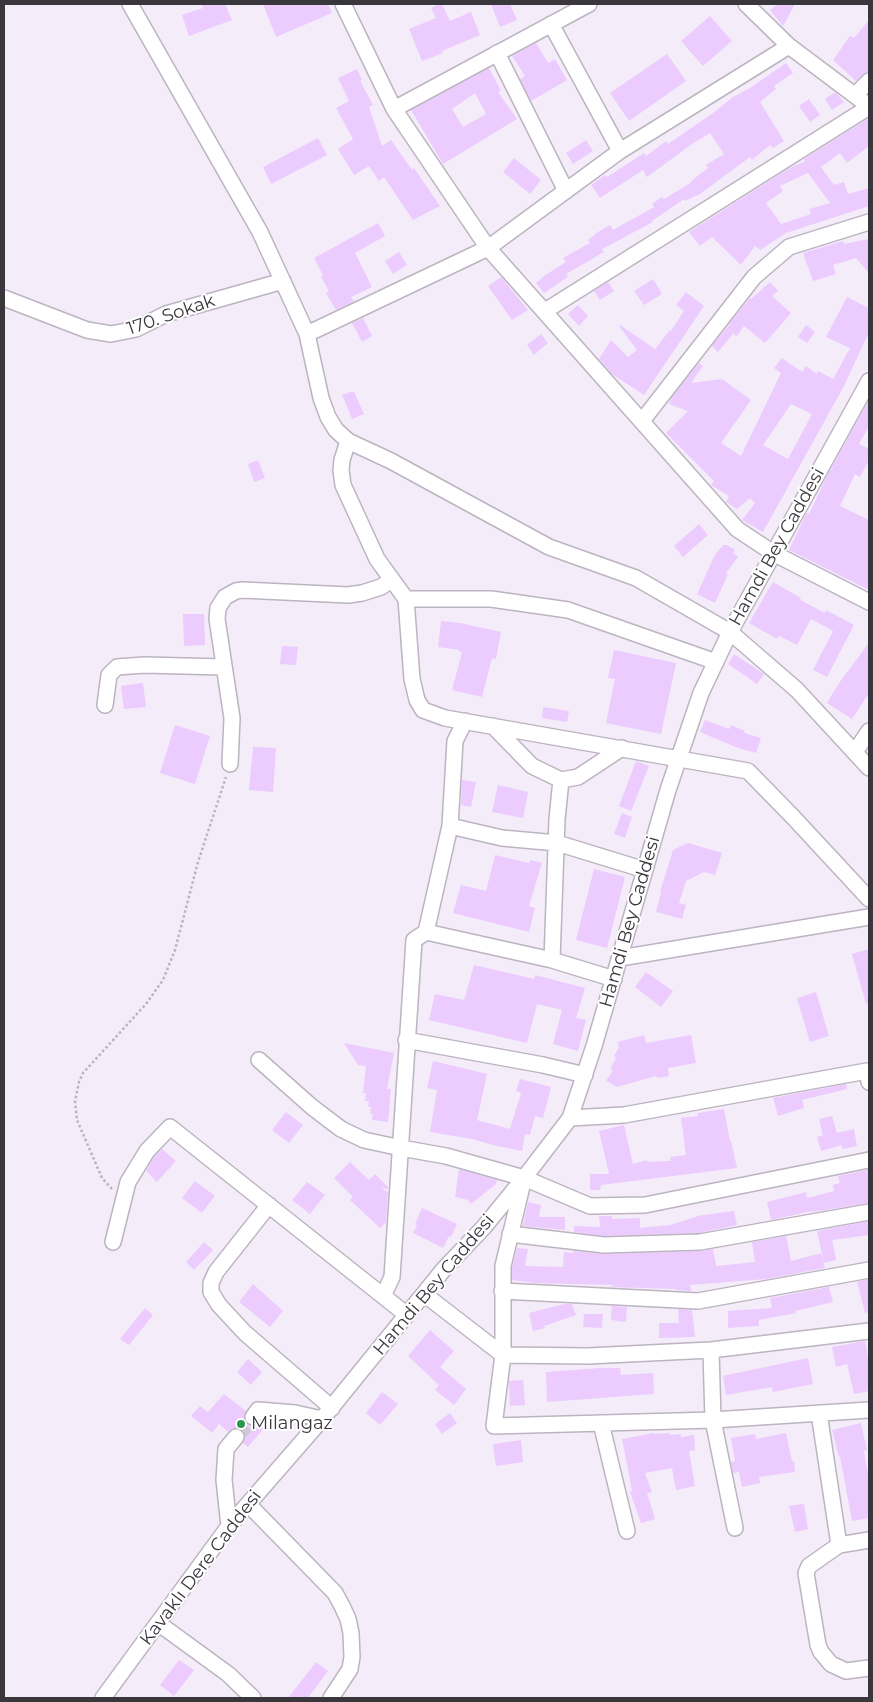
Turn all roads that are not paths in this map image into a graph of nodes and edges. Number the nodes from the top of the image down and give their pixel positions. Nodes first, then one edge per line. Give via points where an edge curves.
1 (130, 4) edge
2 (343, 4) edge
3 (589, 4) edge
4 (746, 4) edge
5 (551, 24) junction
6 (789, 46) junction
7 (497, 53) junction
8 (869, 81) edge
9 (855, 95) junction
10 (869, 106) edge
11 (394, 109) junction
12 (620, 151) junction
13 (566, 191) junction
14 (869, 222) edge
15 (488, 248) junction
16 (283, 281) junction
17 (4, 298) edge
18 (545, 311) junction
19 (307, 334) junction
20 (869, 381) edge
21 (642, 421) junction
22 (348, 441) junction
23 (772, 553) junction
24 (391, 580) junction
25 (406, 598) junction
26 (869, 602) edge
27 (730, 632) junction
28 (716, 662) junction
29 (224, 667) junction
30 (106, 705) dead end
31 (465, 721) junction
32 (493, 726) junction
33 (869, 731) edge
34 (622, 748) junction
35 (855, 752) junction
36 (679, 758) junction
37 (230, 764) road end
38 (869, 768) edge
39 (561, 780) junction
40 (450, 826) junction
41 (556, 842) junction
42 (645, 870) junction
43 (869, 900) edge
44 (869, 917) edge
45 (426, 932) junction
46 (620, 958) junction
47 (552, 960) junction
48 (614, 979) junction
49 (406, 1040) junction
50 (259, 1060) dead end
51 (585, 1075) junction
52 (869, 1082) edge
53 (570, 1118) junction
54 (401, 1148) junction
55 (869, 1160) edge
56 (524, 1178) junction
57 (269, 1205) junction
58 (869, 1212) edge
59 (510, 1234) junction
60 (113, 1242) dead end
61 (869, 1270) edge
62 (502, 1291) junction
63 (424, 1294) junction
64 (384, 1296) junction
65 (407, 1315) junction
66 (869, 1331) edge
67 (711, 1350) junction
68 (503, 1355) junction
69 (869, 1410) edge
70 (819, 1413) junction
71 (327, 1414) junction
72 (252, 1417) tunnel mouth
73 (712, 1420) junction
74 (601, 1424) junction
75 (236, 1437) tunnel mouth
76 (248, 1504) junction
77 (229, 1526) junction
78 (735, 1528) dead end
79 (627, 1531) dead end
80 (869, 1540) edge
81 (839, 1545) junction
82 (158, 1623) junction
83 (869, 1668) edge
84 (103, 1698) edge
85 (252, 1698) edge
86 (331, 1698) edge

1 - 16 street via 260,232
2 - 11 street
3 - 5 street
4 - 6 street
5 - 7 street
5 - 12 street
6 - 9 street
6 - 12 street
7 - 11 street
7 - 13 street
8 - 9 street
9 - 10 street
10 - 18 street
11 - 15 street
12 - 13 street
13 - 15 street
14 - 21 street via 789,247 754,277
15 - 18 street
15 - 19 street
16 - 17 street, 170. Sokak via 166,314 136,329 111,334 87,330
16 - 19 street
18 - 21 street
19 - 22 street via 328,417
20 - 23 street, Hamdi Bey Caddesi
21 - 23 street via 738,529
22 - 24 street via 340,470 342,485 369,545
22 - 27 street via 549,547 636,578
23 - 26 street
23 - 27 street, Hamdi Bey Caddesi
24 - 25 street
24 - 29 street via 381,587 348,595 242,590 230,593 221,602 217,613
25 - 28 street via 491,599 568,610
25 - 31 street via 412,679 417,700 423,710
27 - 28 street, Hamdi Bey Caddesi
27 - 35 street via 797,690
28 - 36 street, Hamdi Bey Caddesi via 701,693
29 - 30 street via 117,667 108,675
29 - 37 street via 232,718
31 - 32 street
31 - 40 street via 455,741
32 - 34 street
32 - 39 street via 532,766
33 - 35 street
34 - 36 street
34 - 39 street via 578,777
35 - 38 street
36 - 42 street, Hamdi Bey Caddesi
36 - 43 street via 748,771
39 - 41 street
40 - 41 street via 502,838
40 - 45 street
41 - 42 street
41 - 47 street
42 - 46 street, Hamdi Bey Caddesi
44 - 46 street
45 - 47 street
45 - 49 street via 414,940
46 - 48 street, Hamdi Bey Caddesi
47 - 48 street
48 - 51 street, Hamdi Bey Caddesi
49 - 51 street
49 - 54 street
50 - 54 street via 341,1129 364,1140
51 - 53 street, Hamdi Bey Caddesi
52 - 53 street via 867,1071 624,1115
53 - 56 street, Hamdi Bey Caddesi
54 - 56 street via 446,1156
54 - 64 street via 392,1277
55 - 56 street via 645,1205 590,1206
56 - 59 street
56 - 63 street, Hamdi Bey Caddesi
57 - 60 street via 170,1127 147,1151 128,1182
57 - 64 street
57 - 71 street via 216,1272 211,1292 245,1333
58 - 59 street via 700,1242 604,1245
59 - 62 street
61 - 62 street via 698,1301
62 - 68 street
63 - 65 street, Hamdi Bey Caddesi
63 - 68 street
64 - 65 street
65 - 71 street, Hamdi Bey Caddesi
66 - 67 street
67 - 68 street via 588,1356
67 - 73 street
68 - 74 street via 494,1426
69 - 70 street
70 - 73 street
70 - 81 street
71 - 72 street via 258,1410
71 - 76 street, Kavaklı Dere Caddesi
73 - 74 street
73 - 78 street
74 - 79 street
75 - 77 street via 226,1448 224,1480
76 - 77 street, Kavaklı Dere Caddesi
76 - 86 street via 335,1593 348,1619 352,1657 350,1670
77 - 82 street, Kavaklı Dere Caddesi
80 - 81 street
81 - 83 street via 809,1566 806,1573 818,1645 825,1659 838,1668 846,1671
82 - 84 street, Kavaklı Dere Caddesi
82 - 85 street via 228,1674

